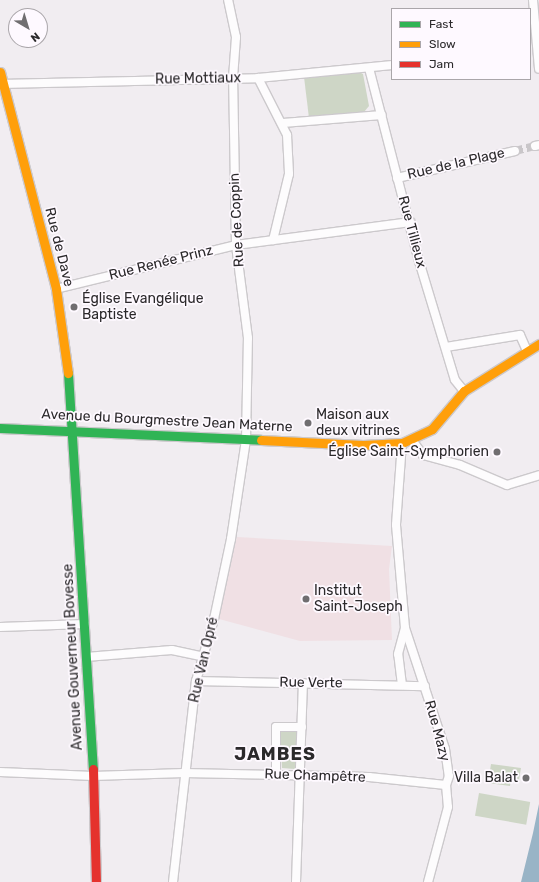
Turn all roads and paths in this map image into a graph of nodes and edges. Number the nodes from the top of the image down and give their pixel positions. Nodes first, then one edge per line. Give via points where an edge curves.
1 (228, 0) edge
2 (533, 0) edge
3 (533, 48) edge
4 (391, 65) edge
5 (369, 68) junction
6 (539, 69) edge
7 (0, 72) edge
8 (234, 78) junction
9 (258, 78) junction
10 (2, 84) edge
11 (382, 115) junction
12 (283, 123) junction
13 (515, 151) tunnel mouth
14 (397, 178) junction
15 (410, 222) junction
16 (273, 240) junction
17 (236, 245) junction
18 (56, 289) junction
19 (539, 344) edge
20 (446, 347) junction
21 (527, 351) junction
22 (464, 391) junction
23 (0, 428) edge
24 (74, 431) junction
25 (246, 440) junction
26 (412, 440) junction
27 (402, 443) junction
28 (539, 475) edge
29 (85, 624) junction
30 (0, 627) edge
31 (404, 628) junction
32 (86, 657) junction
33 (204, 657) junction
34 (196, 681) junction
35 (303, 683) junction
36 (402, 685) junction
37 (425, 686) junction
38 (302, 727) junction
39 (0, 772) edge
40 (184, 773) junction
41 (276, 775) junction
42 (93, 776) junction
43 (300, 776) junction
44 (446, 785) junction
45 (96, 882) edge
46 (173, 882) edge
47 (296, 882) edge
48 (428, 882) edge

1 - 8 street, Rue de Coppin via 236,37
2 - 3 street
3 - 6 street
4 - 5 street, Rue Mottiaux
5 - 9 street, Rue Mottiaux
5 - 11 street, Rue Tillieux
7 - 10 main road, Rue de Dave
8 - 9 street, Rue Mottiaux
8 - 10 street, Rue Mottiaux
8 - 17 street, Rue de Coppin
9 - 12 street
10 - 18 main road, Rue de Dave
11 - 12 street
11 - 14 street, Rue Tillieux
12 - 16 street via 287,135 289,174
13 - 14 street, Rue de la Plage
14 - 15 street, Rue Tillieux
15 - 16 street, Rue Renée Prinz
15 - 20 street, Rue Tillieux
16 - 17 street, Rue Renée Prinz
17 - 18 street, Rue Renée Prinz
17 - 25 street, Rue de Coppin via 248,338
18 - 24 main road, Rue de Dave via 72,391
19 - 21 main road, Avenue du Bourgmestre Jean Materne
20 - 21 street via 520,336
20 - 22 street, Rue Tillieux via 455,380
21 - 22 main road, Avenue du Bourgmestre Jean Materne
22 - 26 main road, Avenue du Bourgmestre Jean Materne via 440,421
23 - 24 main road, Avenue du Bourgmestre Jean Materne
24 - 25 main road, Avenue du Bourgmestre Jean Materne
24 - 29 main road, Avenue Gouverneur Bovesse
25 - 27 main road, Avenue du Bourgmestre Jean Materne via 363,445
25 - 33 street, Rue Van Opré via 231,539
26 - 27 main road, Avenue du Bourgmestre Jean Materne
26 - 28 street via 423,455 460,465 507,484
27 - 31 street, Rue Mazy via 396,524
29 - 30 street
29 - 32 main road, Avenue Gouverneur Bovesse
31 - 36 street, Rue Mazy via 398,654
31 - 37 street, Rue Mazy
32 - 33 street via 172,650
32 - 42 main road, Avenue Gouverneur Bovesse
33 - 34 street, Rue Van Opré
34 - 35 street, Rue Verte
34 - 40 street, Rue Van Opré
35 - 36 street, Rue Verte
35 - 38 street
36 - 37 street, Rue Verte
37 - 44 street, Rue Mazy via 445,749 448,776
38 - 41 street via 276,727
38 - 43 street
39 - 42 street, Rue Champêtre
40 - 41 street, Rue Champêtre
40 - 42 street, Rue Champêtre
40 - 46 street, Rue Van Opré
41 - 43 street, Rue Champêtre
42 - 45 main road, Avenue Gouverneur Bovesse
43 - 44 street, Rue Champêtre via 369,777
43 - 47 street
44 - 48 street, Rue Mazy via 448,808

